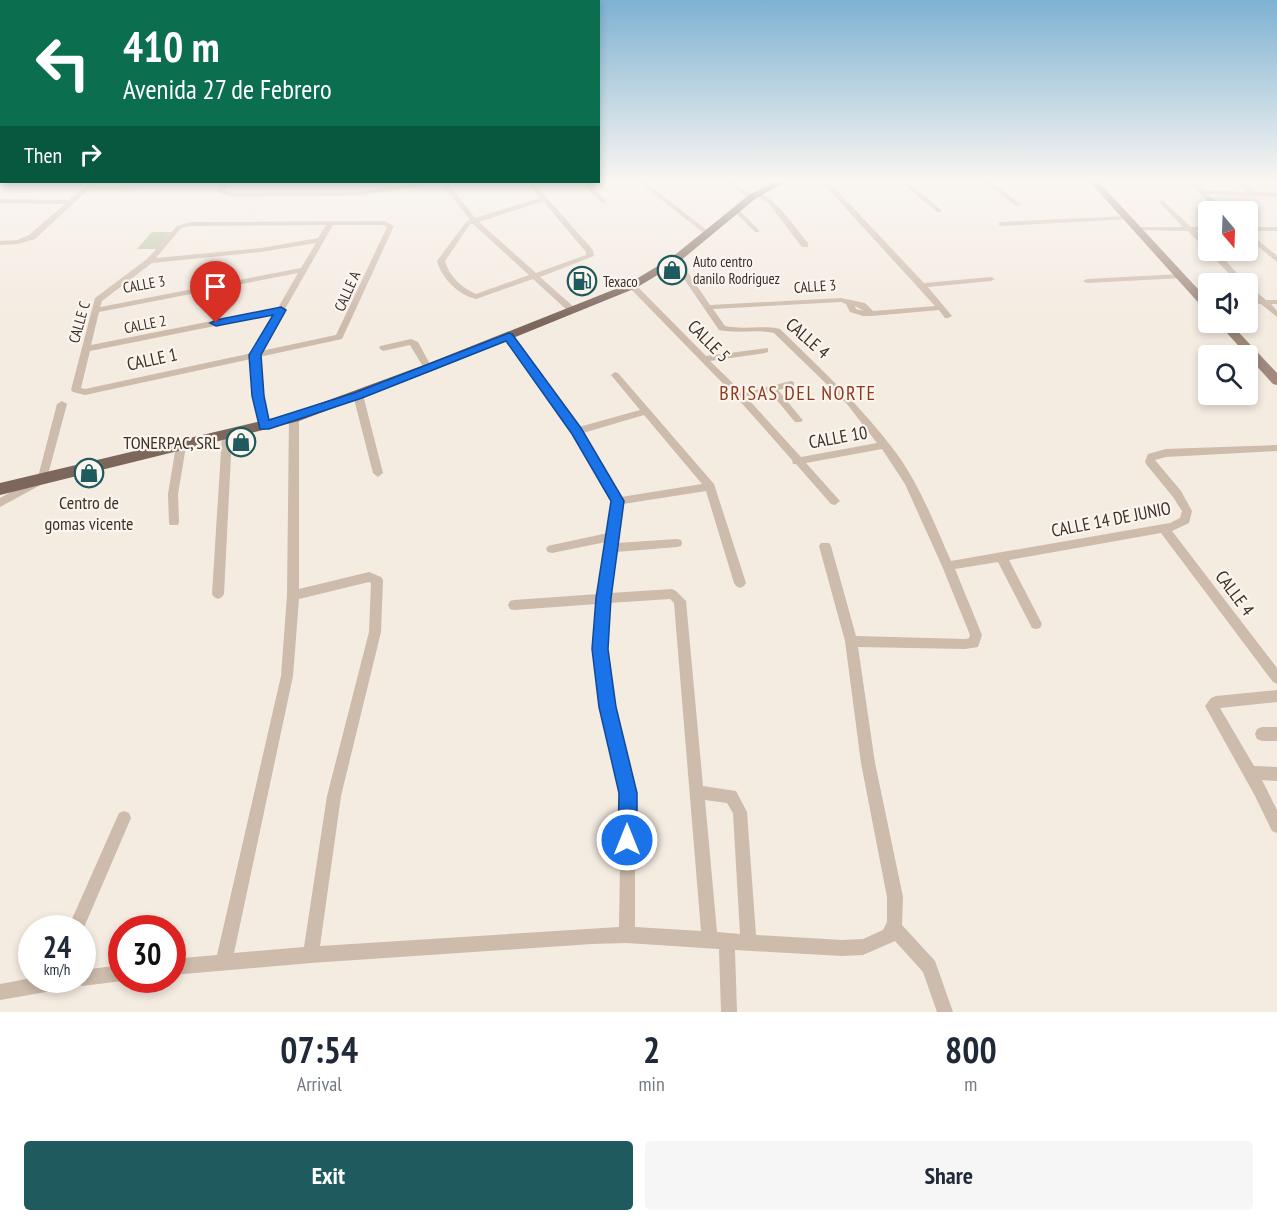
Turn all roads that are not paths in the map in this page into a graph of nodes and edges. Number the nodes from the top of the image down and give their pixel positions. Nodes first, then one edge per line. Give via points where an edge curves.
1 (41, 227) edge
2 (180, 227) edge
3 (328, 227) edge
4 (390, 227) edge
5 (464, 227) edge
6 (481, 227) edge
7 (567, 227) edge
8 (700, 227) edge
9 (714, 227) edge
10 (753, 227) edge
11 (791, 227) edge
12 (868, 227) edge
13 (1138, 229) joint
14 (1189, 229) junction
15 (1198, 229) edge
16 (1258, 229) edge
17 (1277, 229) edge
18 (757, 231) dead end
19 (707, 233) junction
20 (1198, 238) edge
21 (320, 240) junction
22 (0, 243) edge
23 (1258, 243) edge
24 (805, 245) dead end
25 (675, 260) junction
26 (1277, 260) edge
27 (150, 261) junction
28 (1222, 261) edge
29 (304, 270) junction
30 (1233, 273) edge
31 (536, 276) junction
32 (1180, 276) junction
33 (991, 279) dead end
34 (1087, 281) dead end
35 (922, 285) junction
36 (632, 286) junction
37 (1198, 295) edge
38 (1258, 297) edge
39 (1258, 302) edge
40 (1263, 302) junction
41 (1277, 302) edge
42 (709, 307) junction
43 (940, 308) junction
44 (95, 310) junction
45 (281, 310) junction
46 (572, 310) junction
47 (1277, 315) edge
48 (948, 316) dead end
49 (1232, 333) edge
50 (509, 336) junction
51 (339, 337) joint
52 (383, 348) dead end
53 (85, 349) junction
54 (765, 350) dead end
55 (255, 355) junction
56 (704, 359) junction
57 (428, 368) junction
58 (615, 375) dead end
59 (1277, 381) edge
60 (791, 384) dead end
61 (772, 389) junction
62 (77, 392) joint
63 (358, 395) junction
64 (741, 397) junction
65 (62, 404) dead end
66 (645, 412) junction
67 (294, 418) junction
68 (798, 420) dead end
69 (265, 426) junction
70 (577, 431) junction
71 (227, 435) junction
72 (885, 445) junction
73 (181, 446) junction
74 (1277, 448) edge
75 (797, 460) junction
76 (378, 473) dead end
77 (42, 479) junction
78 (710, 487) junction
79 (0, 489) edge
80 (618, 501) junction
81 (835, 501) dead end
82 (0, 503) edge
83 (174, 522) dead end
84 (1164, 529) junction
85 (611, 542) junction
86 (677, 543) dead end
87 (825, 546) dead end
88 (552, 549) dead end
89 (1001, 556) junction
90 (948, 566) junction
91 (740, 583) dead end
92 (218, 594) dead end
93 (293, 595) junction
94 (603, 598) junction
95 (514, 605) dead end
96 (1036, 624) dead end
97 (851, 641) junction
98 (1277, 678) edge
99 (1277, 696) edge
100 (1262, 734) dead end
101 (1277, 734) edge
102 (1250, 773) junction
103 (1277, 774) edge
104 (696, 792) junction
105 (124, 818) dead end
106 (1277, 826) edge
107 (82, 915) edge
108 (894, 928) junction
109 (627, 935) junction
110 (710, 940) junction
111 (727, 941) junction
112 (749, 942) junction
113 (311, 955) junction
114 (224, 962) junction
115 (186, 966) edge
116 (18, 988) edge
117 (0, 992) edge
118 (729, 1012) edge
119 (945, 1012) edge

1 - 22 street via 28,239
2 - 27 street, CALLE C
3 - 21 street
4 - 51 street, CALLE A
5 - 31 street via 440,265 469,296
6 - 31 street
7 - 31 street via 590,254
8 - 19 street
9 - 19 main road
10 - 18 street
11 - 24 street
12 - 35 street
13 - 14 street
13 - 32 main road
14 - 15 street
14 - 20 street
16 - 17 street
19 - 25 main road
21 - 27 street
21 - 29 street
23 - 26 street
25 - 36 main road
25 - 42 street, CALLE 4
27 - 44 street, CALLE C via 100,297
28 - 30 street
29 - 44 street, CALLE 3
29 - 45 street
31 - 46 street
32 - 34 street
32 - 37 main road
33 - 35 street
35 - 43 street
36 - 46 main road
36 - 56 street, CALLE 5
38 - 40 street
39 - 40 street
40 - 41 street
40 - 47 street
42 - 43 street, CALLE 3 via 841,300 850,303 857,313
42 - 72 street, CALLE 4 via 725,329 766,328 780,333 850,402
43 - 48 street
44 - 53 street, CALLE C
45 - 53 street, CALLE 2
45 - 55 street
46 - 50 main road
49 - 59 main road
50 - 57 main road
50 - 70 street
51 - 55 street, CALLE 1
52 - 57 street via 411,342
53 - 62 street, CALLE C
54 - 56 street
55 - 62 street, CALLE 1
55 - 69 street
56 - 64 street, CALLE 5
57 - 63 main road
58 - 66 street
60 - 61 street
61 - 64 street
61 - 68 street
63 - 67 main road
63 - 76 street
64 - 75 street, CALLE 5
65 - 77 street
66 - 70 street
66 - 78 street
67 - 69 main road
67 - 93 street
69 - 71 main road
70 - 80 street
71 - 73 main road
71 - 92 street
72 - 75 street, CALLE 10
72 - 90 street, CALLE 4 via 910,483
73 - 77 main road
73 - 83 street via 173,494
74 - 84 street, CALLE 14 DE JUNIO via 1153,456 1150,461 1187,512 1181,522
75 - 81 street, CALLE 5
77 - 79 main road
77 - 82 street
78 - 80 street
78 - 91 street
80 - 85 street
84 - 89 street, CALLE 14 DE JUNIO
84 - 98 street, CALLE 4
85 - 86 street
85 - 88 street
85 - 94 street
87 - 97 street
89 - 90 street, CALLE 14 DE JUNIO
89 - 96 street
90 - 97 street, CALLE 4 via 975,630 974,643
93 - 113 street via 369,577 378,580 375,632 334,796
93 - 114 street via 287,676
94 - 95 street
94 - 104 street via 672,594 680,601
94 - 109 street via 602,660 608,707 628,793
97 - 108 street via 868,764 896,906
99 - 102 street via 1216,702 1212,706
100 - 101 street
102 - 103 street
102 - 106 street
104 - 110 street
104 - 112 street via 731,796 740,812
105 - 107 street
108 - 112 street via 889,936 863,947
108 - 119 street via 929,968
109 - 110 street
109 - 113 street
110 - 111 street
111 - 112 street
111 - 118 street
113 - 114 street
114 - 115 street
116 - 117 street

